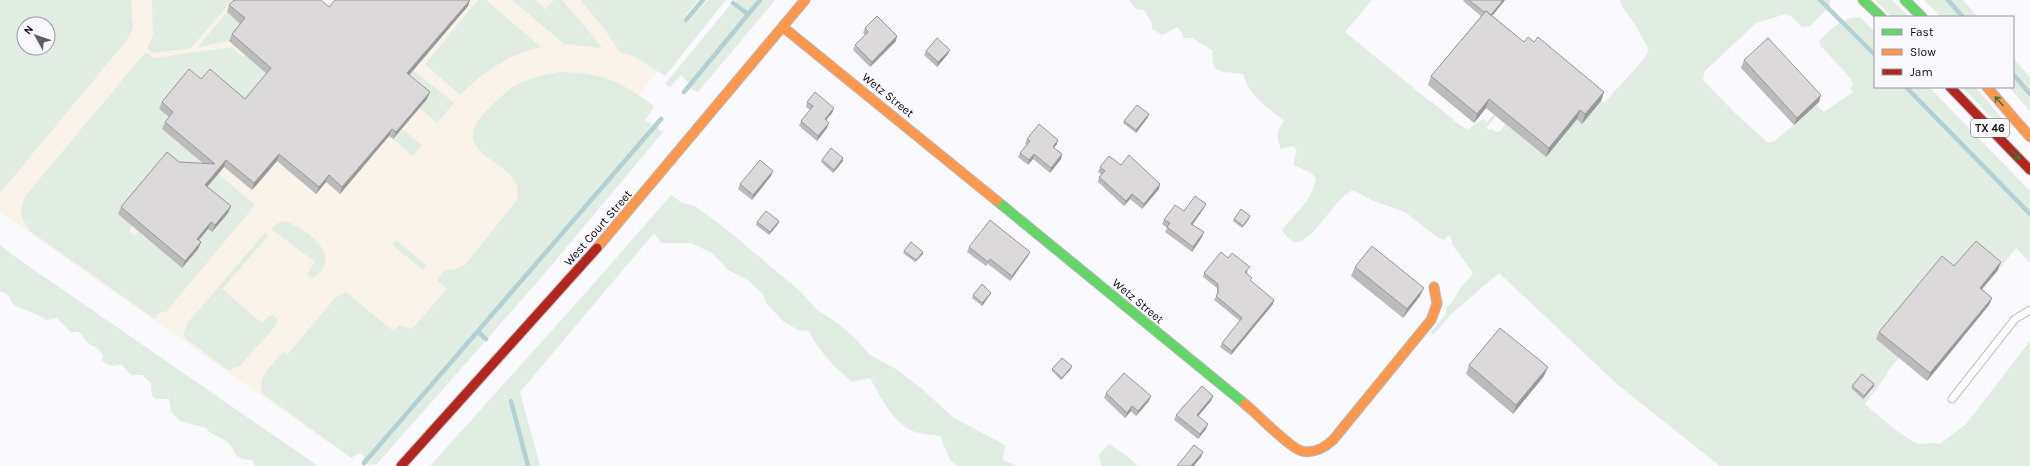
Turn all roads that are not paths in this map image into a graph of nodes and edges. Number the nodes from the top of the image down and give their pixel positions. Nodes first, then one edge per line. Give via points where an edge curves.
1 (805, 0) edge
2 (1863, 0) edge
3 (1906, 0) edge
4 (1880, 16) edge
5 (1921, 16) edge
6 (783, 26) junction
7 (1951, 88) edge
8 (1988, 88) edge
9 (2030, 137) edge
10 (2030, 170) edge
11 (1434, 287) dead end
12 (2030, 310) edge
13 (1952, 399) dead end
14 (401, 466) edge

1 - 6 street, West Court Street
2 - 4 street
3 - 5 street
6 - 11 street, Wetz Street via 1224,385 1296,450 1308,453 1327,446 1431,320 1437,301
6 - 14 street, West Court Street via 603,242
7 -> 10 street, TX 46
9 -> 8 street, TX 46
12 - 13 lane via 2015,320

